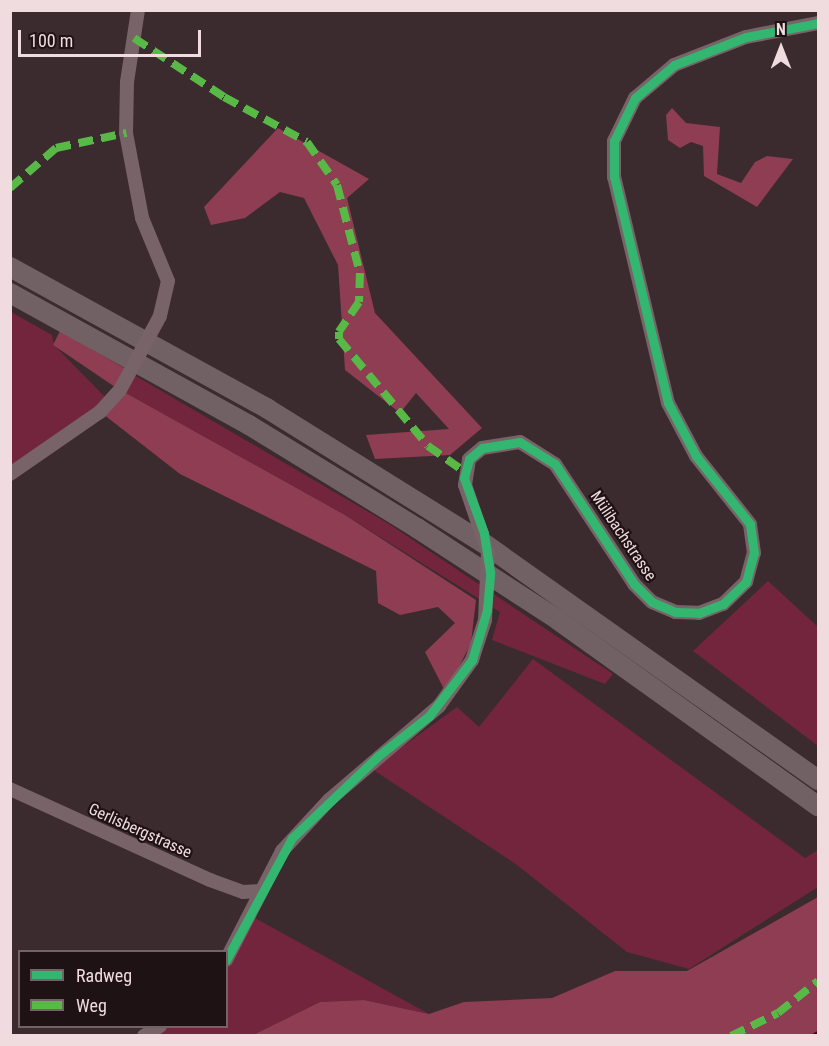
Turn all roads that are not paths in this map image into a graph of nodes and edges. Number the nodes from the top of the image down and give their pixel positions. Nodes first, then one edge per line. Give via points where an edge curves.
1 (138, 10) edge
2 (819, 23) edge
3 (10, 267) edge
4 (10, 293) edge
5 (10, 474) edge
6 (819, 780) edge
7 (10, 789) edge
8 (819, 806) edge
9 (260, 891) junction
10 (228, 956) edge

1 - 5 street, bridge via 127,82 126,133 142,218 168,281 160,316 120,390 100,412
2 - 9 street, Mülibachstrasse, bridge via 746,37 674,64 635,98 614,141 614,177 668,403 696,456 750,524 754,553 746,582 723,604 699,613 675,612 652,602 634,584 555,464 520,442 483,448 469,459 465,484 488,552 485,620 472,660 449,695 305,823
3 - 6 highway via 268,409 472,536
4 - 8 highway via 239,419 417,528 595,646
7 - 9 street, Gerlisbergstrasse via 210,880 243,892
9 - 10 street, Mülibachstrasse

